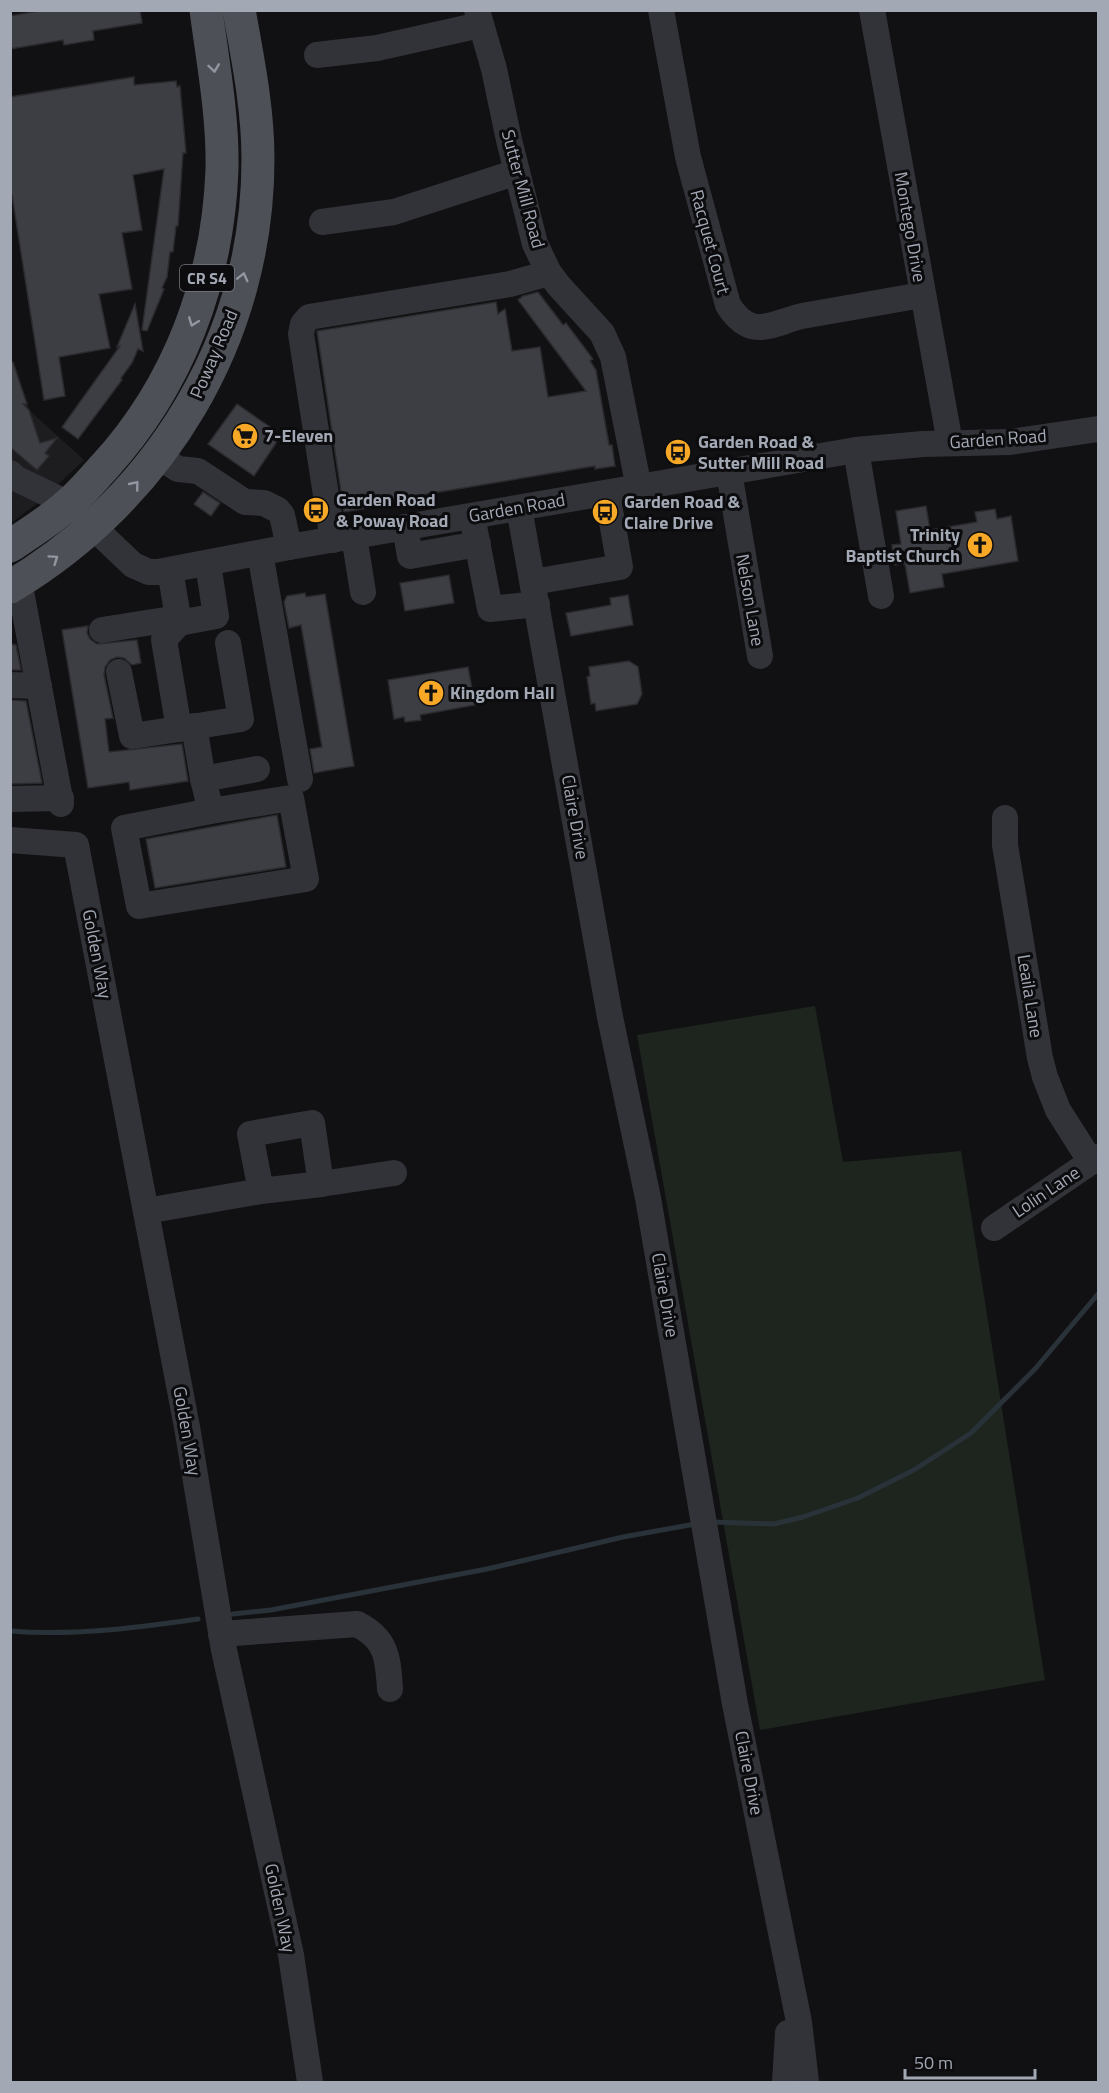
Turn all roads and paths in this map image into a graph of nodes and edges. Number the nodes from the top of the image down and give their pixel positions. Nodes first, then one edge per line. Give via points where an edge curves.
1 (206, 10) edge
2 (239, 10) edge
3 (661, 10) edge
4 (872, 10) edge
5 (478, 18) edge
6 (317, 55) dead end
7 (517, 172) junction
8 (322, 222) dead end
9 (549, 273) junction
10 (922, 295) junction
11 (1098, 429) edge
12 (950, 443) junction
13 (856, 450) junction
14 (158, 456) junction
15 (729, 472) junction
16 (10, 473) edge
17 (639, 488) junction
18 (607, 493) junction
19 (69, 504) junction
20 (519, 508) junction
21 (472, 516) junction
22 (94, 526) junction
23 (405, 527) junction
24 (344, 538) junction
25 (478, 544) junction
26 (10, 546) edge
27 (289, 547) junction
28 (260, 553) junction
29 (208, 564) junction
30 (170, 570) junction
31 (15, 584) edge
32 (363, 592) dead end
33 (535, 593) junction
34 (881, 596) dead end
35 (178, 621) junction
36 (102, 630) dead end
37 (228, 643) dead end
38 (760, 656) dead end
39 (119, 672) dead end
40 (10, 685) edge
41 (39, 686) junction
42 (187, 728) junction
43 (257, 769) dead end
44 (203, 779) junction
45 (300, 779) dead end
46 (10, 799) edge
47 (211, 812) junction
48 (1005, 818) dead end
49 (10, 840) edge
50 (1095, 1160) edge
51 (394, 1173) dead end
52 (321, 1184) junction
53 (261, 1191) junction
54 (146, 1211) junction
55 (994, 1228) dead end
56 (221, 1634) junction
57 (390, 1689) dead end
58 (791, 1982) junction
59 (310, 2082) edge
60 (785, 2082) edge
61 (806, 2082) edge

1 -> 19 main road, Poway Road / CR S4 via 220,116 222,167 210,270 183,348 156,399 120,450
14 -> 2 main road, Poway Road / CR S4 via 185,417 214,362 234,309 250,248 256,196 256,121
3 - 10 street, Racquet Court via 694,180 728,305 735,316 761,328 802,316
4 - 10 street, Montego Drive
5 - 6 street via 377,48
5 - 7 street, Sutter Mill Road
7 - 8 street via 394,212
7 - 9 street, Sutter Mill Road via 535,244
9 - 17 street, Sutter Mill Road via 602,333 613,357
9 - 24 street via 510,284 309,317 303,324 301,334
10 - 12 street, Montego Drive
11 - 12 street, Garden Road via 1010,442
12 - 13 street, Garden Road
13 - 15 street, Garden Road
13 - 34 street
22 -> 14 main road, Poway Road / CR S4
14 - 27 street via 178,469 198,471 245,502 264,503 278,510
15 - 17 street, Garden Road
15 - 38 street, Nelson Lane
16 - 19 street, Garden Road
17 - 18 street, Garden Road
18 - 20 street, Garden Road
18 - 33 street via 620,567
19 - 22 street, Garden Road
19 - 26 main road, Poway Road / CR S4
20 - 21 street, Garden Road
20 - 33 street, Claire Drive
21 - 23 street, Garden Road
21 - 25 street
22 - 30 street, Garden Road via 133,565 149,572
31 -> 22 main road, Poway Road / CR S4
23 - 24 street, Garden Road
23 - 25 street via 410,556
24 - 27 street, Garden Road
24 - 32 street
25 - 33 street via 490,609
27 - 28 street, Garden Road
28 - 29 street, Garden Road
28 - 45 street
29 - 30 street, Garden Road
29 - 35 street via 216,616
30 - 35 street
31 - 41 street
33 - 58 street, Claire Drive via 610,1017 648,1198 735,1704
35 - 36 street
35 - 42 street via 164,640
37 - 42 street via 241,719
39 - 42 street via 132,736
40 - 41 street
41 - 46 street via 61,801
42 - 44 street
43 - 44 street
44 - 47 street
47 - 47 street via 291,798 306,879 139,906 124,828
48 - 50 street, Leaila Lane via 1005,845 1045,1077 1058,1110
49 - 54 street, Golden Way via 76,845
50 - 55 street, Lolin Lane
51 - 52 street
52 - 53 street
52 - 53 street via 312,1123 250,1134
53 - 54 street
54 - 56 street, Golden Way
56 - 57 street via 357,1624 380,1640 388,1662
56 - 59 street, Golden Way via 291,1955
58 - 60 street
58 - 61 street, Claire Drive

